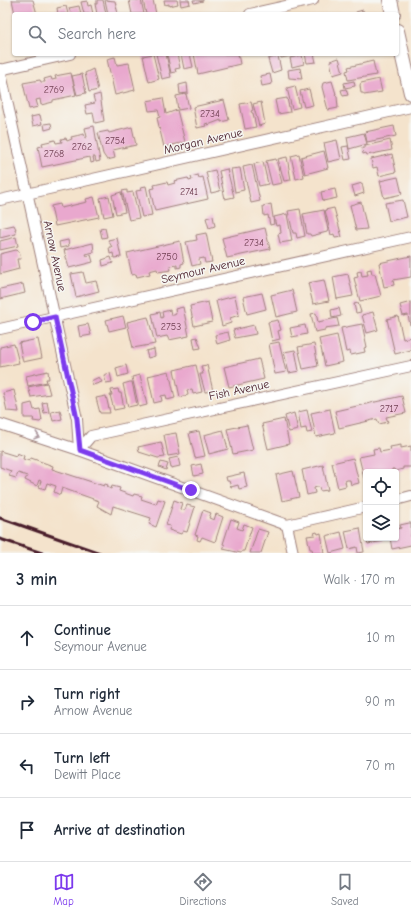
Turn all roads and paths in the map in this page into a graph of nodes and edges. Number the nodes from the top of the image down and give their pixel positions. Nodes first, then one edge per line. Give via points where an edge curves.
1 (313, 0) edge
2 (390, 0) edge
3 (259, 12) edge
4 (393, 12) edge
5 (399, 40) edge
6 (61, 56) edge
7 (0, 69) edge
8 (411, 94) edge
9 (411, 107) edge
10 (28, 193) junction
11 (0, 200) edge
12 (411, 237) edge
13 (55, 317) junction
14 (0, 329) edge
15 (411, 366) edge
16 (0, 424) edge
17 (80, 450) junction
18 (411, 496) edge
19 (399, 499) edge
20 (363, 507) edge
21 (287, 525) junction
22 (293, 553) edge

1 - 3 street
2 - 4 main road
5 - 8 main road
6 - 7 street
7 - 10 street, Arnow Avenue
9 - 10 street, Morgan Avenue
10 - 11 street, Morgan Avenue
10 - 13 street, Arnow Avenue
12 - 13 street, Seymour Avenue
13 - 14 street, Seymour Avenue
13 - 17 street, Arnow Avenue via 77,419
15 - 17 street, Fish Avenue via 91,436
16 -> 17 street
17 - 21 street
18 - 19 street
20 - 21 street
21 - 22 street

